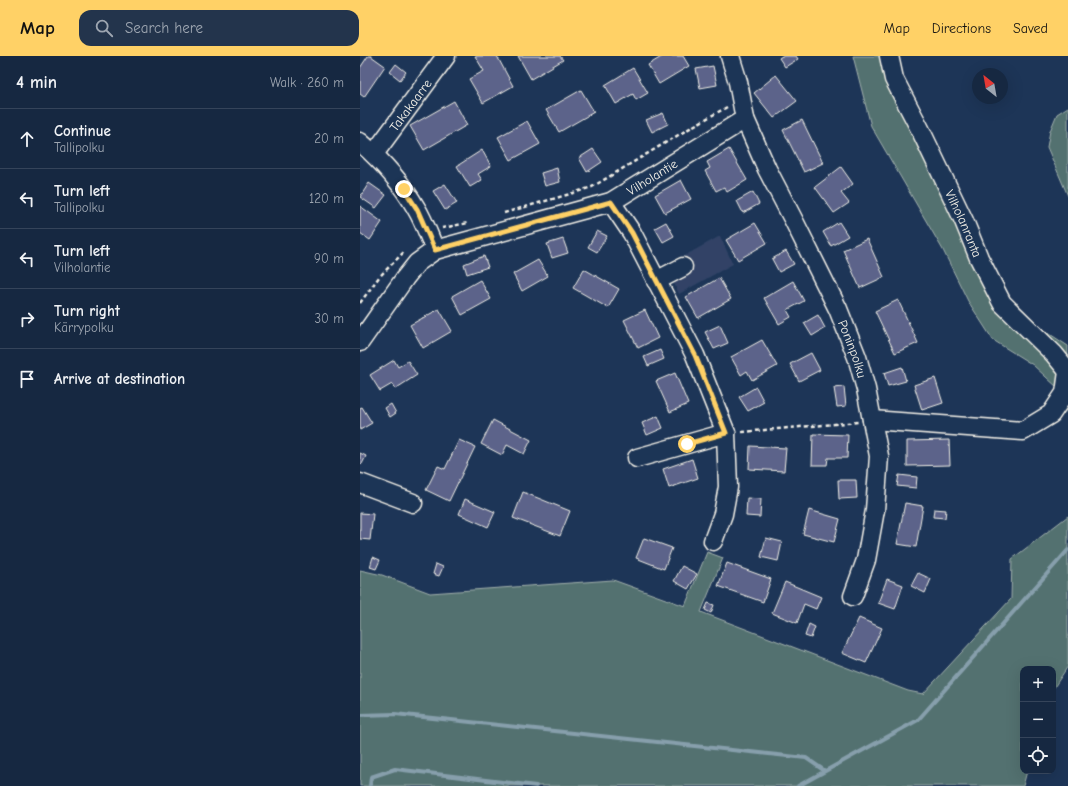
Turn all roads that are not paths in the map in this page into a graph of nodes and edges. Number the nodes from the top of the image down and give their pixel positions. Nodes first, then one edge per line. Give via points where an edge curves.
1 (446, 56) edge
2 (730, 56) edge
3 (890, 56) edge
4 (745, 119) junction
5 (360, 142) edge
6 (374, 154) junction
7 (611, 202) junction
8 (432, 242) junction
9 (683, 267) dead end
10 (656, 281) junction
11 (360, 342) edge
12 (1068, 371) edge
13 (872, 420) junction
14 (726, 433) junction
15 (637, 458) dead end
16 (360, 483) edge
17 (413, 503) dead end
18 (713, 541) dead end
19 (853, 596) dead end

1 - 6 street, Takakaarre
2 - 4 street
3 - 12 street, Vilholanranta via 894,79 1002,303
4 - 7 street, Vilholantie
4 - 13 street, Poninpolku via 767,169 838,309 857,357
5 - 6 street
6 - 8 street via 404,189 417,209
7 - 8 street, Vilholantie
7 - 10 street via 632,233
8 - 11 street, Vilholantie
9 - 10 street
10 - 14 street via 695,355
12 - 13 street, Vilholanranta via 1065,393 1051,414 1023,431
13 - 19 street, Poninpolku via 879,456 876,510 866,560
14 - 15 street
14 - 18 street via 728,487 723,514
16 - 17 street

